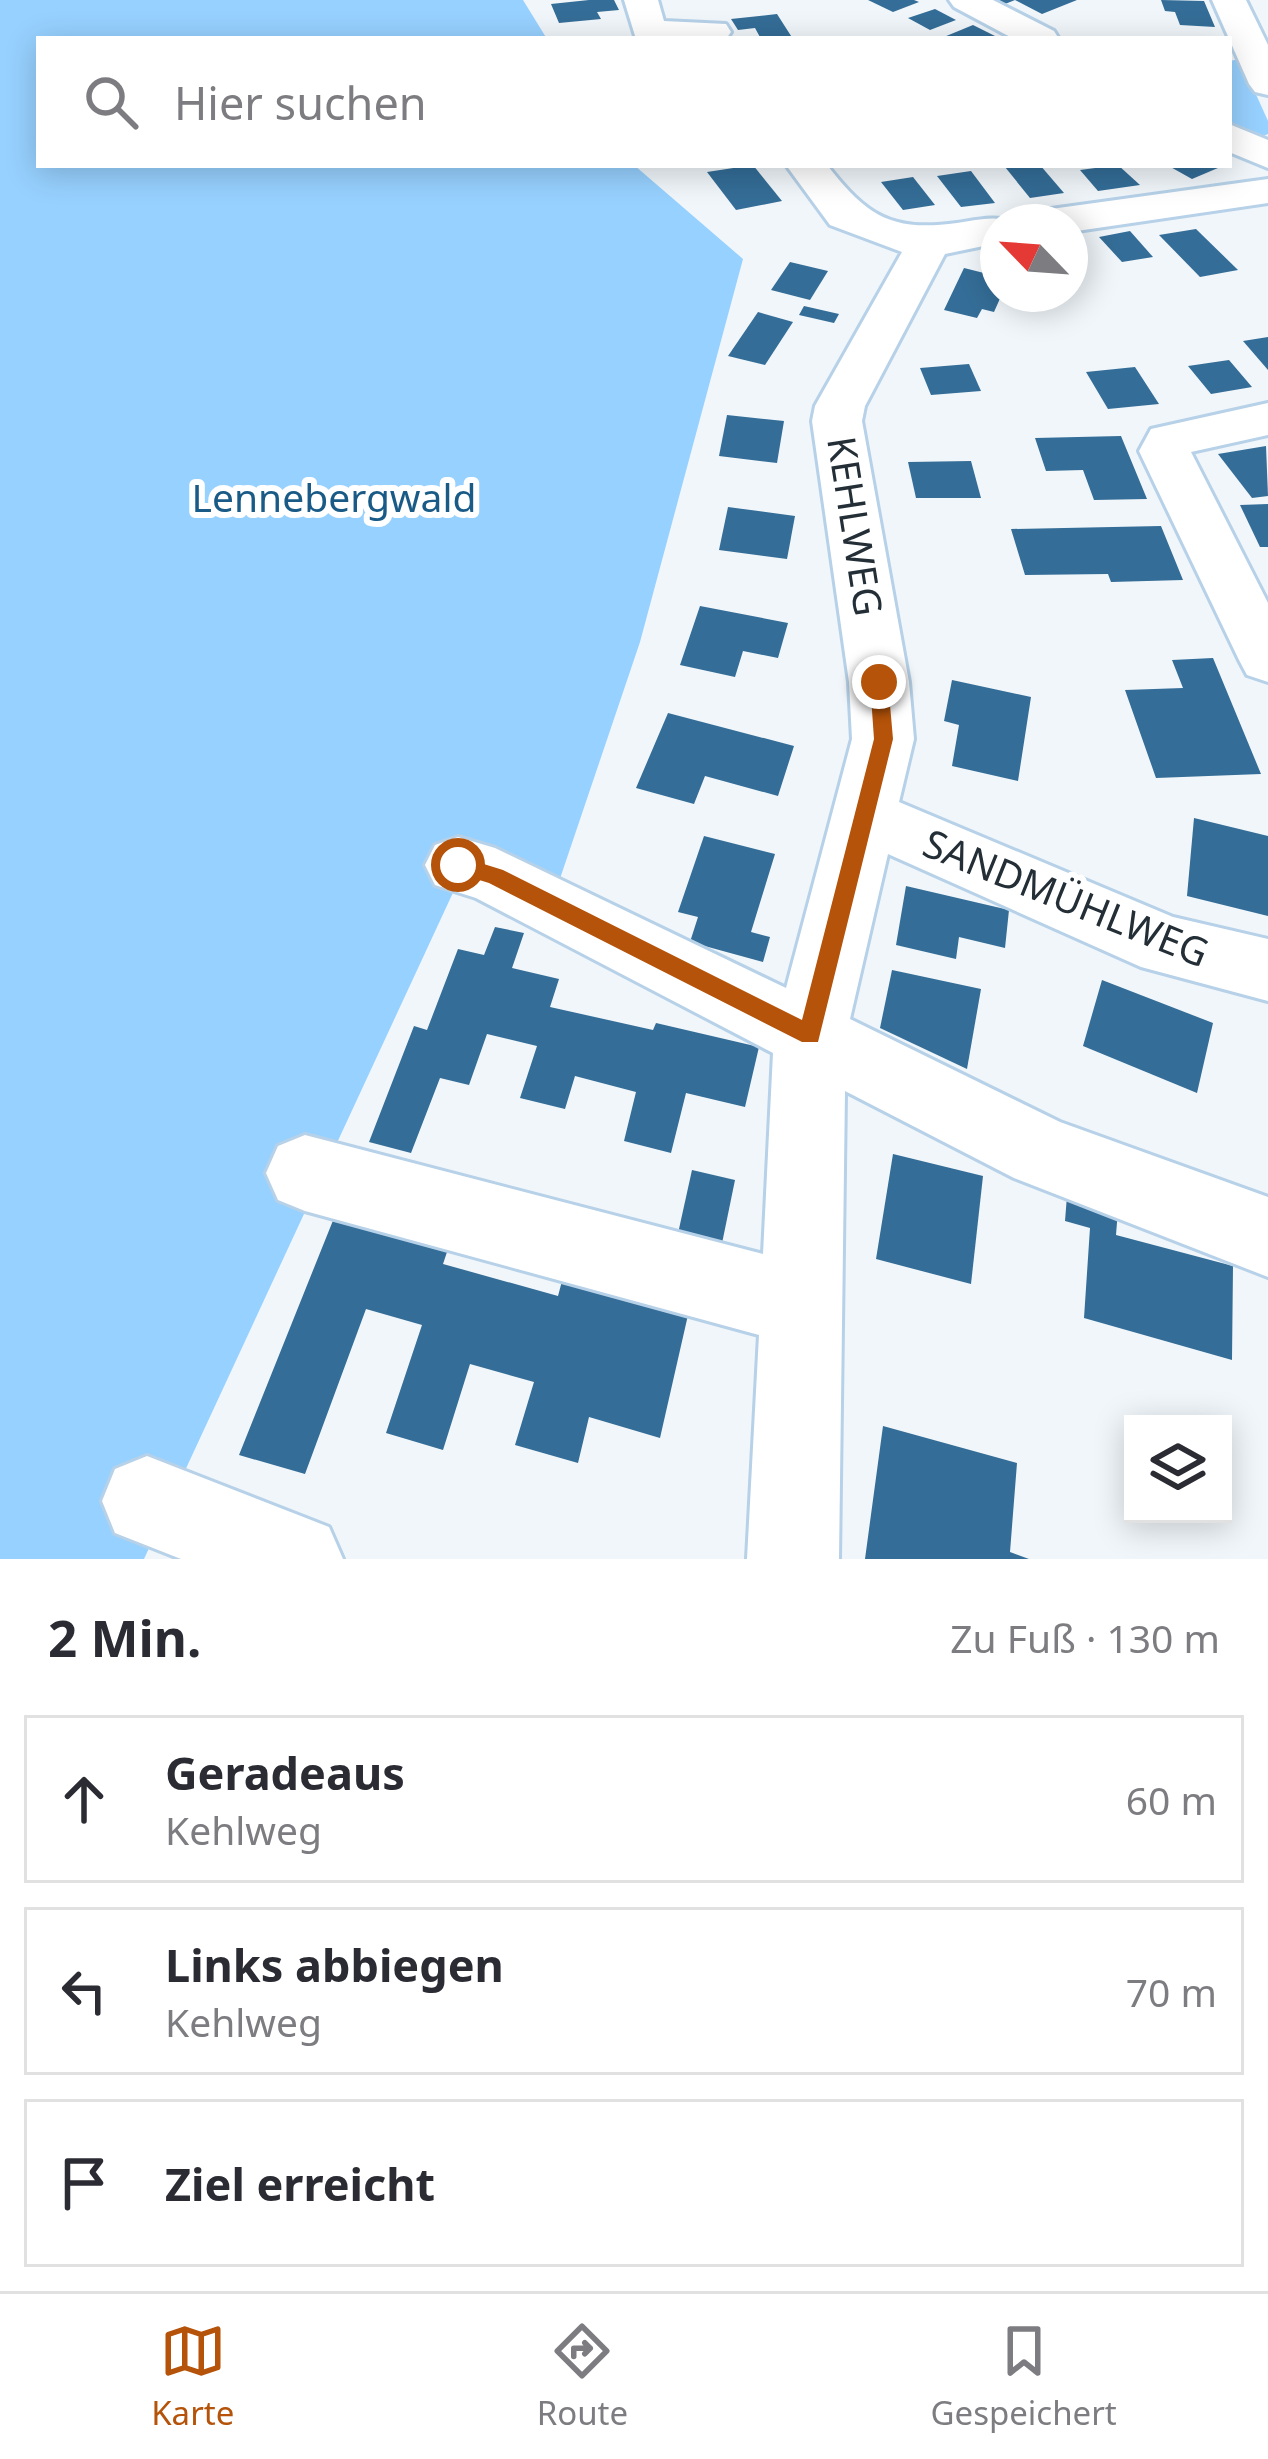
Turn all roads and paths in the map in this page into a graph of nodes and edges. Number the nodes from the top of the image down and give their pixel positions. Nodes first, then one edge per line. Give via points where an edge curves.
1 (640, 0) edge
2 (966, 0) edge
3 (1229, 0) edge
4 (713, 32) dead end
5 (1036, 36) edge
6 (1268, 84) edge
7 (1232, 138) edge
8 (1268, 156) edge
9 (808, 168) edge
10 (1268, 190) edge
11 (1088, 217) edge
12 (980, 232) edge
13 (927, 246) junction
14 (1268, 419) edge
15 (1268, 660) edge
16 (867, 816) junction
17 (458, 865) dead end
18 (1268, 970) edge
19 (810, 1035) junction
20 (305, 1173) dead end
21 (1268, 1237) edge
22 (800, 1305) junction
23 (147, 1501) dead end
24 (297, 1559) edge
25 (793, 1559) edge

1 - 4 street via 649,31
2 - 5 street
3 - 6 street
7 - 8 street
9 - 13 street via 845,215
10 - 11 street
12 - 13 street
13 - 16 street, KEHLWEG via 837,421 884,739
14 - 15 street via 1184,434 1165,452
16 - 18 street, SANDMÜHLWEG via 1165,946
16 - 19 street, KEHLWEG
17 - 19 street via 495,876
19 - 21 street via 1041,1152
19 - 22 street, KEHLWEG
20 - 22 street
22 - 25 street, KEHLWEG
23 - 24 street

